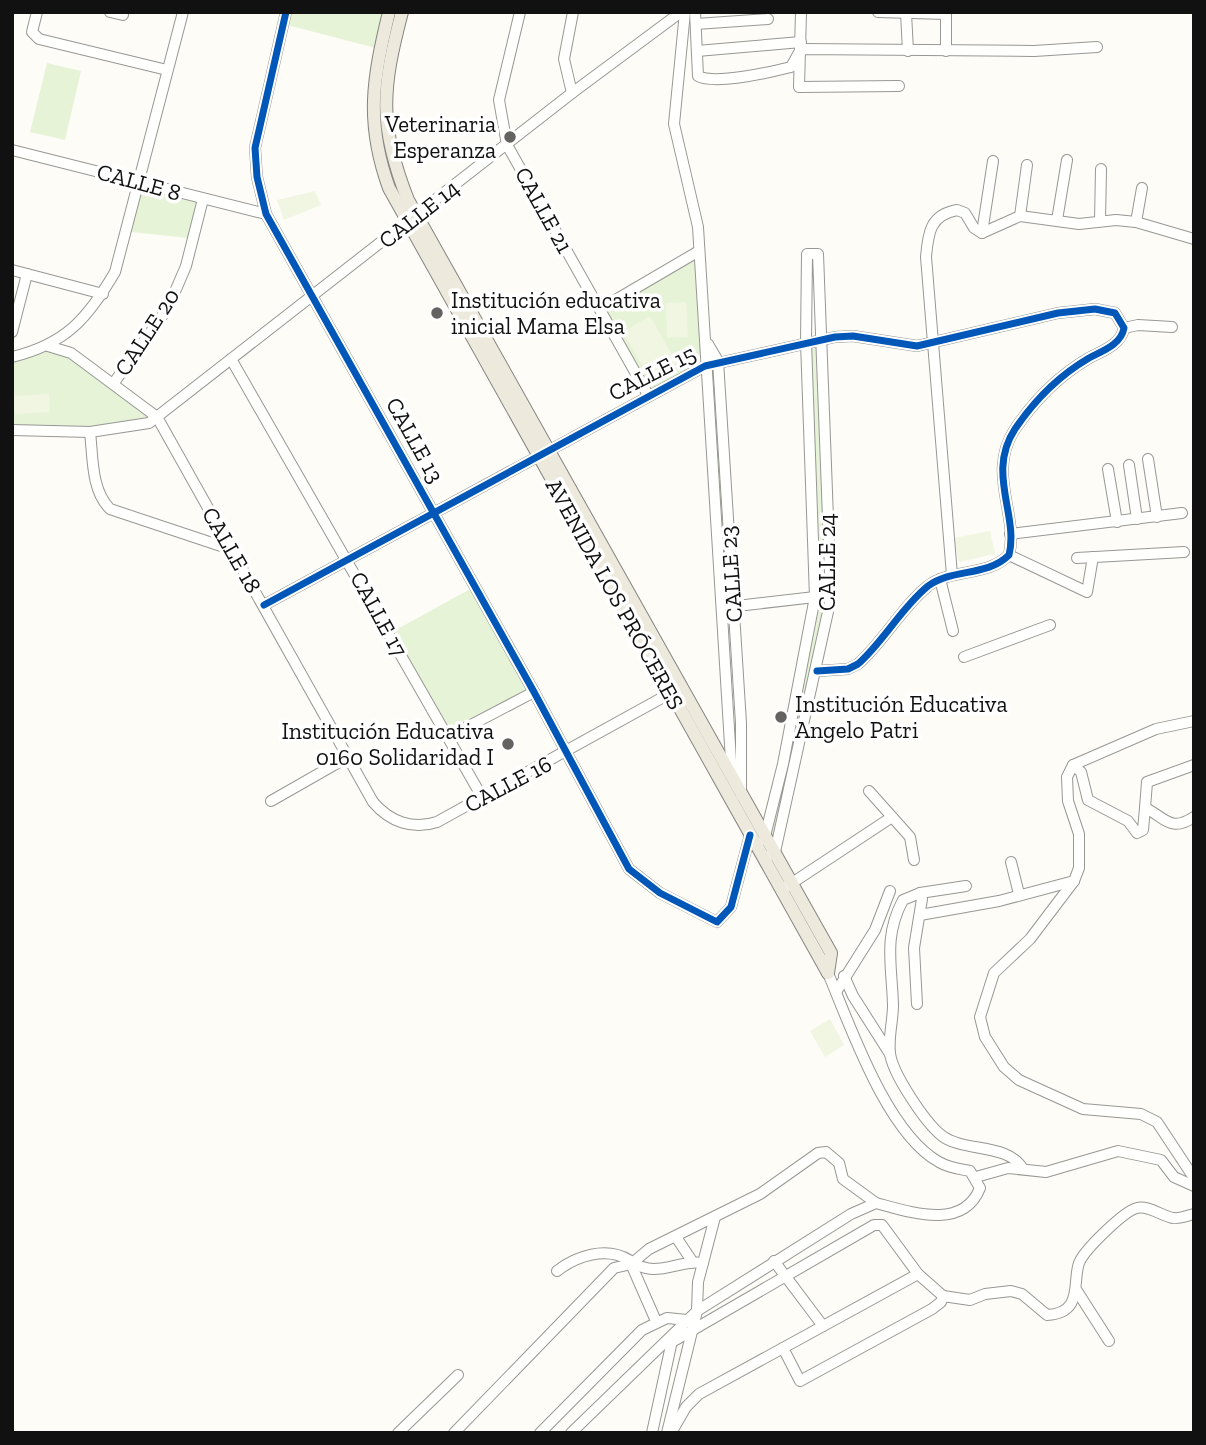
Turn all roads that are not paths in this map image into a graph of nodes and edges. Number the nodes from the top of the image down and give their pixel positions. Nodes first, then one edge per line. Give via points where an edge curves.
1 (37, 12) edge
2 (110, 12) edge
3 (183, 12) edge
4 (286, 12) edge
5 (389, 12) edge
6 (402, 12) edge
7 (520, 12) edge
8 (573, 12) edge
9 (683, 12) edge
10 (800, 12) edge
11 (878, 12) edge
12 (906, 13) edge
13 (123, 15) dead end
14 (695, 18) edge
15 (768, 19) dead end
16 (801, 46) junction
17 (1097, 47) dead end
18 (697, 51) junction
19 (908, 51) junction
20 (946, 51) junction
21 (167, 70) junction
22 (899, 86) dead end
23 (572, 93) junction
24 (507, 145) junction
25 (12, 150) edge
26 (1067, 160) dead end
27 (993, 161) dead end
28 (1027, 165) dead end
29 (1101, 169) dead end
30 (141, 182) junction
31 (1142, 188) dead end
32 (202, 199) junction
33 (265, 214) junction
34 (1020, 216) junction
35 (412, 220) junction
36 (1057, 220) junction
37 (1100, 220) junction
38 (1136, 222) junction
39 (982, 233) junction
40 (1194, 239) edge
41 (699, 251) junction
42 (12, 270) edge
43 (27, 274) junction
44 (103, 294) junction
45 (312, 298) junction
46 (600, 309) junction
47 (1172, 327) dead end
48 (1123, 331) junction
49 (12, 332) edge
50 (819, 340) junction
51 (806, 342) junction
52 (934, 343) junction
53 (708, 344) junction
54 (48, 346) junction
55 (12, 357) edge
56 (231, 359) junction
57 (718, 361) junction
58 (705, 366) junction
59 (113, 384) junction
60 (648, 394) junction
61 (158, 417) junction
62 (12, 430) edge
63 (90, 432) junction
64 (543, 453) junction
65 (1148, 459) dead end
66 (1129, 465) dead end
67 (1108, 469) dead end
68 (434, 513) junction
69 (1182, 513) dead end
70 (1157, 517) junction
71 (1137, 519) junction
72 (1117, 522) junction
73 (1010, 534) junction
74 (230, 549) junction
75 (1184, 552) dead end
76 (1009, 555) junction
77 (1093, 557) junction
78 (1077, 558) dead end
79 (349, 561) junction
80 (952, 575) junction
81 (940, 579) junction
82 (815, 597) junction
83 (264, 605) junction
84 (727, 607) junction
85 (1050, 625) dead end
86 (953, 631) dead end
87 (964, 657) dead end
88 (817, 671) junction
89 (676, 690) junction
90 (534, 692) junction
91 (1194, 721) edge
92 (448, 737) junction
93 (567, 752) junction
94 (348, 757) junction
95 (1073, 765) junction
96 (1194, 765) edge
97 (727, 780) junction
98 (869, 791) dead end
99 (482, 797) junction
100 (737, 798) junction
101 (271, 801) dead end
102 (1145, 808) junction
103 (892, 817) junction
104 (1194, 817) edge
105 (404, 824) joint
106 (758, 840) junction
107 (769, 856) junction
108 (914, 860) dead end
109 (1011, 862) dead end
110 (1074, 881) junction
111 (786, 886) junction
112 (966, 886) dead end
113 (890, 891) dead end
114 (920, 894) junction
115 (1019, 894) junction
116 (729, 910) junction
117 (919, 915) junction
118 (720, 933) dead end
119 (828, 973) joint
120 (844, 976) junction
121 (836, 992) junction
122 (917, 1004) dead end
123 (890, 1054) junction
124 (1023, 1169) junction
125 (976, 1177) junction
126 (1194, 1178) edge
127 (1194, 1185) edge
128 (876, 1203) junction
129 (1194, 1214) edge
130 (715, 1217) junction
131 (825, 1230) junction
132 (676, 1237) junction
133 (811, 1259) junction
134 (774, 1261) junction
135 (697, 1262) junction
136 (631, 1264) junction
137 (557, 1271) dead end
138 (918, 1274) junction
139 (782, 1275) junction
140 (1077, 1291) junction
141 (943, 1296) junction
142 (697, 1311) junction
143 (656, 1321) junction
144 (689, 1324) junction
145 (823, 1326) junction
146 (673, 1337) junction
147 (1110, 1341) dead end
148 (783, 1348) junction
149 (458, 1375) dead end
150 (592, 1380) junction
151 (609, 1395) junction
152 (398, 1433) edge
153 (454, 1433) edge
154 (540, 1433) edge
155 (571, 1433) edge
156 (652, 1433) edge
157 (669, 1433) edge

1 - 21 street via 33,35 39,39
2 - 13 street
3 - 21 street
4 - 33 street, CALLE 13 via 255,148
5 - 35 main road, AVENIDA LOS PRÓCERES via 375,69 372,113 384,176
6 - 35 main road, AVENIDA LOS PRÓCERES via 387,73 386,126
7 - 24 street, CALLE 21 via 499,100
8 - 23 street via 564,59
9 - 23 street, CALLE 14
9 - 41 street, CALLE 23 via 674,124 698,227
10 - 16 street
11 - 12 street
12 - 19 street
12 - 20 street via 946,14
14 - 15 street
14 - 18 street
16 - 18 street
16 - 18 street via 791,67 745,76 698,76
16 - 19 street
16 - 22 street via 799,88
17 - 20 street
19 - 20 street
21 - 30 street
23 - 24 street, CALLE 14
24 - 35 street, CALLE 14
24 - 46 street, CALLE 21
25 - 30 street, CALLE 8
26 - 36 street
27 - 39 street
28 - 34 street
29 - 37 street
30 - 32 street, CALLE 8
30 - 44 street via 122,255
31 - 38 street
32 - 33 street, CALLE 8
32 - 59 street, CALLE 20 via 186,265 168,308
33 - 45 street, CALLE 13
34 - 36 street
34 - 39 street
35 - 45 street, CALLE 14
35 - 64 main road, AVENIDA LOS PRÓCERES
36 - 37 street via 1079,224
37 - 38 street
38 - 40 street
39 - 52 street via 957,210 937,218 929,227 926,257
41 - 46 street
41 - 53 street, CALLE 23
42 - 43 street
43 - 44 street
43 - 49 street
44 - 54 street via 69,333
45 - 56 street, CALLE 14
45 - 68 street, CALLE 13
46 - 60 street, CALLE 21
47 - 48 street via 1138,325
48 - 52 street, CALLE 15 via 1115,313 1089,309
48 - 73 street via 1113,345 1057,381 1015,428 1003,470
50 - 51 street, CALLE 15
50 - 51 street, CALLE 24 via 812,254
50 - 52 street, CALLE 15 via 853,337 907,346
50 - 88 street, CALLE 24 via 831,598
51 - 57 street, CALLE 15
51 - 82 street, CALLE 24
52 - 80 street
53 - 57 street, CALLE 23
53 - 58 street, CALLE 23
54 - 55 street
54 - 59 street, CALLE 18 via 71,353
56 - 61 street, CALLE 14
56 - 79 street, CALLE 17
57 - 58 street, CALLE 15
57 - 84 street, CALLE 23
58 - 60 street, CALLE 15
58 - 84 street, CALLE 23
59 - 61 street, CALLE 18
60 - 64 street, CALLE 15
61 - 63 street, CALLE 14 via 138,427
61 - 74 street, CALLE 18
62 - 63 street, CALLE 14
63 - 74 street via 95,479 110,509
64 - 68 street, CALLE 15
64 - 89 main road, AVENIDA LOS PRÓCERES
65 - 70 street
66 - 71 street
67 - 72 street
68 - 79 street, CALLE 15
68 - 90 street, CALLE 13
69 - 70 street
70 - 71 street
71 - 72 street
72 - 73 street
73 - 76 street
74 - 83 street, CALLE 18
75 - 77 street
76 - 77 street via 1087,592
76 - 80 street via 994,566
77 - 78 street
79 - 83 street, CALLE 15
79 - 92 street, CALLE 17
80 - 81 street
81 - 86 street
81 - 88 street via 915,599 858,664
82 - 84 street
82 - 106 street, CALLE 24
83 - 94 street, CALLE 18
84 - 97 street, CALLE 23
84 - 100 street, CALLE 23
85 - 87 street
88 - 107 street, CALLE 24
89 - 93 street, CALLE 16
89 - 97 main road, AVENIDA LOS PRÓCERES
90 - 92 street
90 - 93 street, CALLE 13
91 - 95 street via 1156,729
92 - 99 street, CALLE 17
93 - 99 street, CALLE 16
93 - 116 street, CALLE 13 via 629,869 660,893 717,922
94 - 101 street
94 - 105 street, CALLE 18 via 379,810
95 - 102 street via 1081,772 1088,800 1128,821 1139,833
95 - 110 street via 1067,777 1068,801 1081,852
96 - 102 street via 1147,782
97 - 100 main road, AVENIDA LOS PRÓCERES
98 - 103 street
99 - 105 street, CALLE 16 via 426,826
100 - 106 main road, AVENIDA LOS PRÓCERES
102 - 104 street via 1169,823 1184,824
103 - 108 street via 910,836
103 - 111 street
106 - 107 main road, AVENIDA LOS PRÓCERES
106 - 116 street, CALLE 24
107 - 111 main road, AVENIDA LOS PRÓCERES
109 - 115 street
110 - 115 street
110 - 126 street via 1030,939 994,973 980,1017 985,1037 1004,1067 1019,1080 1083,1109 1141,1114 1157,1122
111 - 119 main road, AVENIDA LOS PRÓCERES via 831,953
112 - 114 street
113 - 120 street via 875,930
114 - 117 street
114 - 123 street via 903,901 890,931
115 - 117 street
116 - 118 street, CALLE 24
117 - 122 street via 914,948
119 - 121 street, AVENIDA LOS PRÓCERES
120 - 121 street
120 - 123 street
121 - 125 street, AVENIDA LOS PRÓCERES via 868,1068 902,1127 931,1157
123 - 124 street via 922,1113 941,1136 999,1153
124 - 125 street via 1008,1168
124 - 127 street via 1046,1172 1118,1152 1161,1160 1174,1177
125 - 128 street via 980,1188 975,1200 952,1214 921,1216
128 - 130 street via 844,1179 839,1163 826,1152 818,1153 760,1195
128 - 131 street
129 - 140 street via 1175,1219 1145,1208 1129,1212 1086,1251 1077,1270
130 - 132 street
130 - 135 street
131 - 133 street
131 - 134 street
132 - 135 street
132 - 136 street
133 - 138 street via 874,1224 882,1225
133 - 139 street
134 - 139 street
134 - 142 street
135 - 136 street via 653,1269
135 - 142 street
136 - 137 street via 595,1253
136 - 143 street
136 - 153 street via 614,1268
138 - 141 street
138 - 145 street
139 - 144 street
139 - 145 street
140 - 141 street via 1064,1309 1047,1315 1022,1294 1011,1291 970,1300
140 - 147 street
141 - 148 street via 932,1309 799,1381
142 - 144 street
143 - 144 street via 667,1318
143 - 150 street
144 - 146 street
144 - 157 street
145 - 148 street
146 - 151 street
146 - 156 street
148 - 157 street via 699,1394
149 - 152 street
150 - 151 street
150 - 154 street
151 - 155 street

